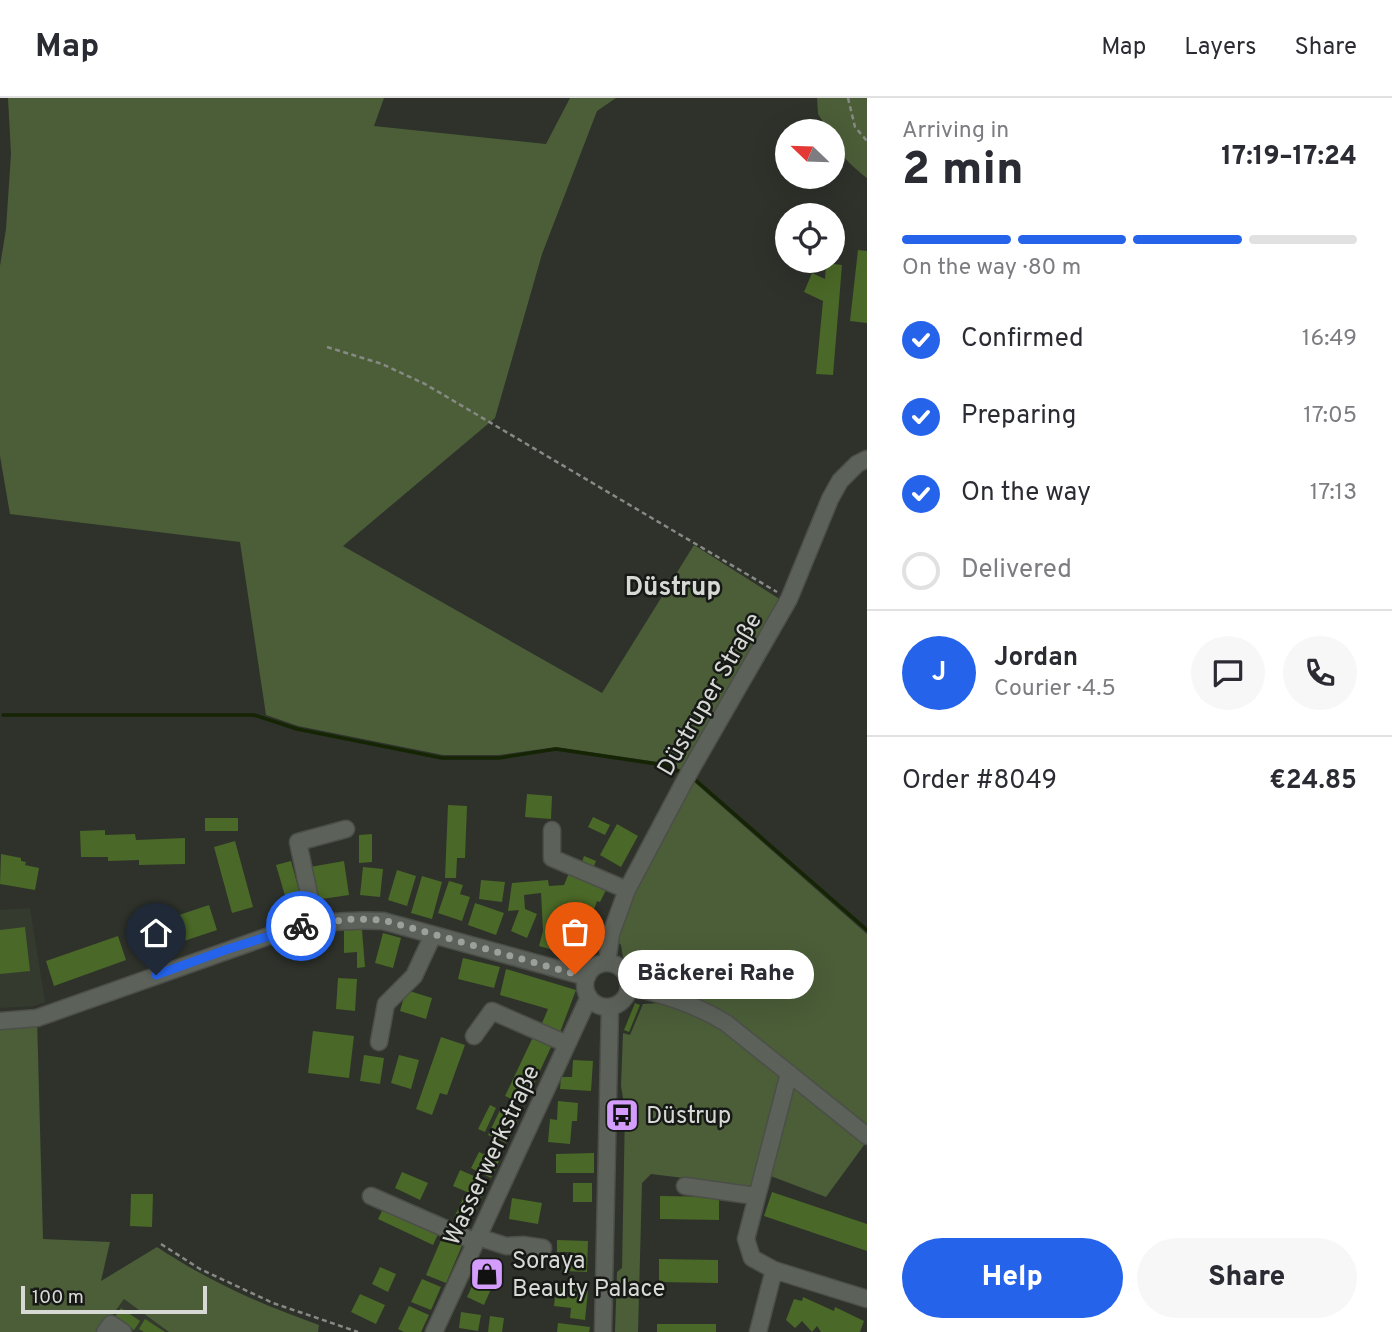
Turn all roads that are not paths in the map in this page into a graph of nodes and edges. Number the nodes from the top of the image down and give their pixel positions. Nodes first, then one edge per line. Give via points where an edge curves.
1 (867, 459) edge
2 (346, 829) dead end
3 (552, 830) dead end
4 (627, 890) junction
5 (316, 923) junction
6 (433, 935) junction
7 (607, 963) junction
8 (587, 977) junction
9 (629, 986) junction
10 (589, 997) junction
11 (610, 1007) junction
12 (0, 1021) edge
13 (474, 1036) dead end
14 (379, 1042) dead end
15 (567, 1044) junction
16 (789, 1073) junction
17 (867, 1136) edge
18 (685, 1186) dead end
19 (371, 1196) dead end
20 (756, 1196) junction
21 (477, 1240) junction
22 (543, 1248) dead end
23 (774, 1270) junction
24 (867, 1299) edge
25 (105, 1332) edge
26 (123, 1332) edge
27 (435, 1332) edge
28 (603, 1332) edge
29 (758, 1332) edge

1 - 4 street, Düstruper Straße via 840,481 789,599
2 - 5 street via 298,842
3 - 4 street via 552,858
4 - 7 street, Düstruper Straße via 611,934
5 - 6 street via 383,920
5 - 12 street via 228,949 37,1018
6 - 8 street
6 - 14 street via 414,976 386,1004
7 - 8 street via 595,967
7 - 9 street via 621,968
8 - 10 street
9 - 11 street via 625,998
9 - 16 street via 704,1009
10 - 11 street
10 - 15 street, Wasserwerkstraße
11 - 28 street
13 - 15 street via 492,1011
15 - 21 street, Wasserwerkstraße
16 - 17 street
16 - 20 street
18 - 20 street
19 - 21 street
20 - 23 street via 746,1239 752,1258
21 - 22 street
21 - 27 street, Wasserwerkstraße
23 - 24 street
23 - 29 street
25 - 26 street via 111,1324

